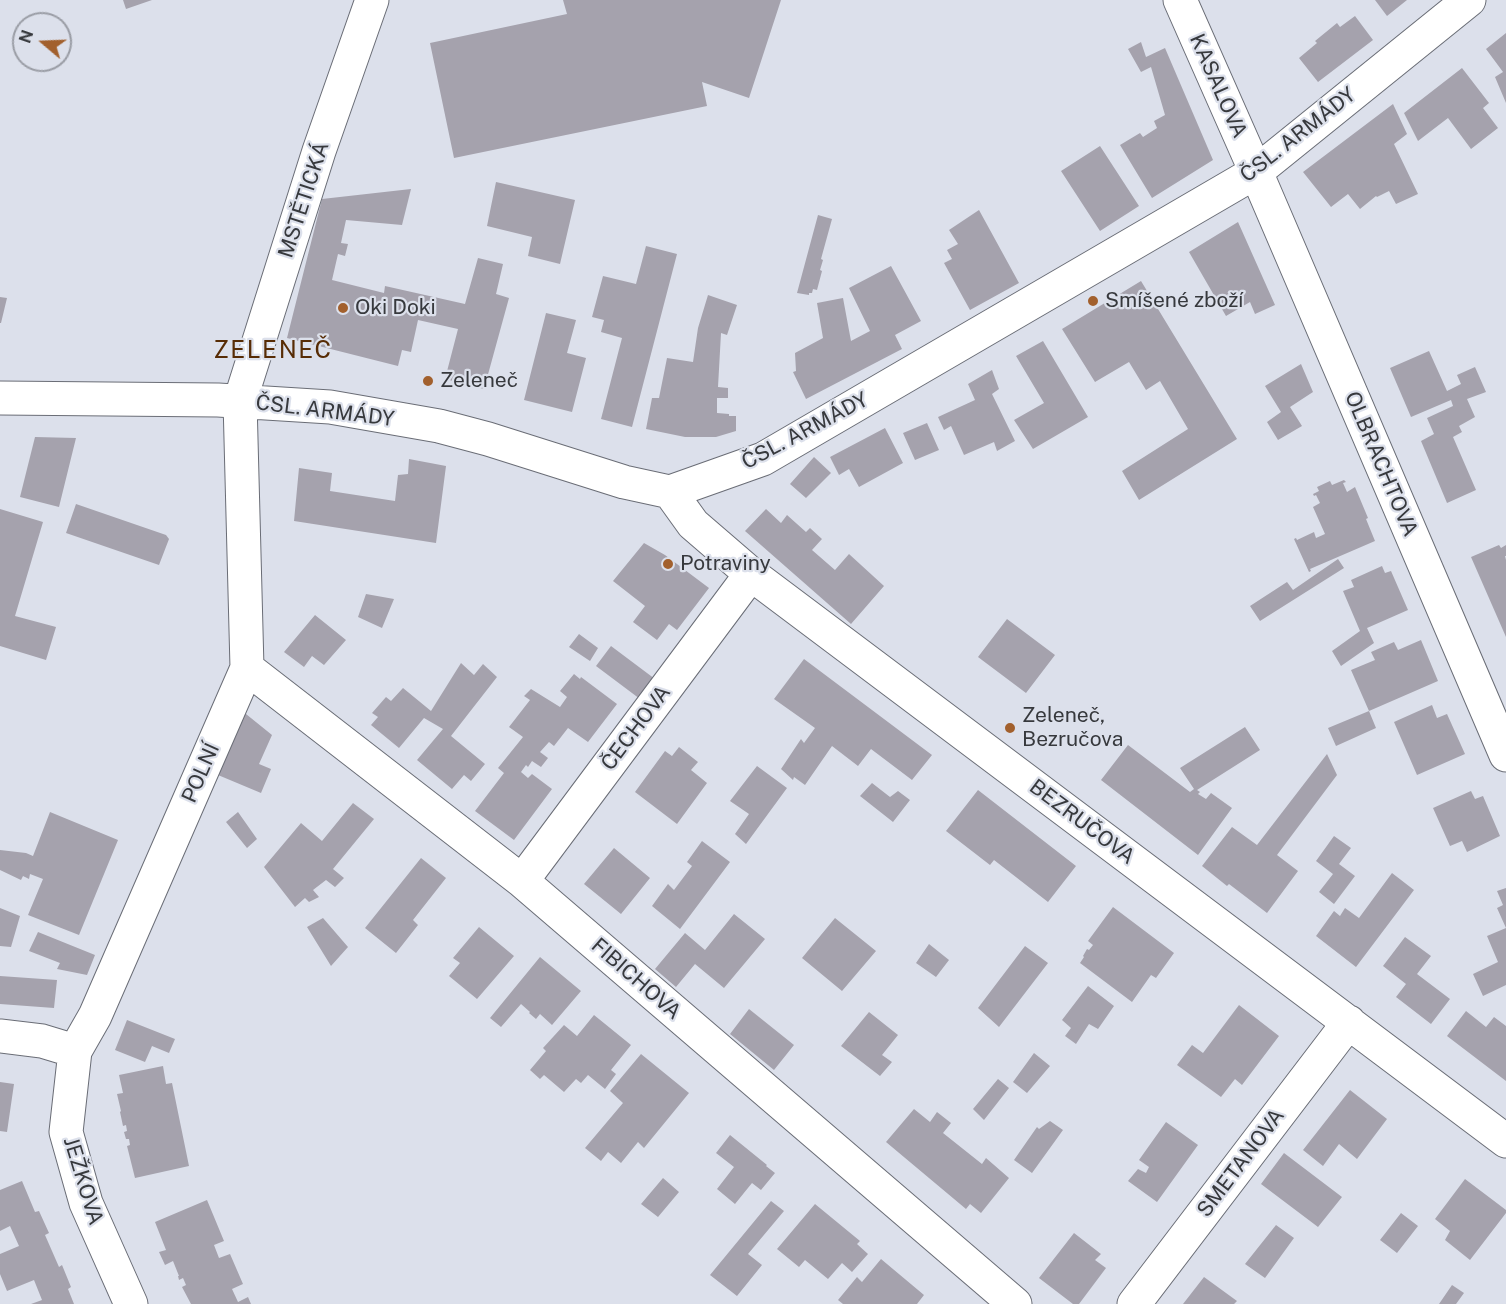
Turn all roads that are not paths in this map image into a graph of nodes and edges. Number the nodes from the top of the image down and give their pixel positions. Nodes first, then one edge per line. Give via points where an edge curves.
1 (372, 0) edge
2 (1180, 0) edge
3 (1469, 0) edge
4 (1256, 172) junction
5 (0, 398) edge
6 (240, 401) junction
7 (670, 492) junction
8 (751, 574) junction
9 (247, 668) junction
10 (1506, 755) edge
11 (522, 881) junction
12 (1349, 1022) junction
13 (0, 1036) edge
14 (75, 1051) junction
15 (1506, 1141) edge
16 (131, 1304) edge
17 (1015, 1304) edge
18 (1134, 1304) edge

1 - 6 street, MSTĚTICKÁ via 319,151
2 - 4 street, KASALOVA
3 - 4 street, ČSL. ARMÁDY
4 - 7 street, ČSL. ARMÁDY via 763,459
4 - 10 street, OLBRACHTOVA
5 - 6 street, ČSL. ARMÁDY
6 - 7 street, ČSL. ARMÁDY via 330,407 439,426 624,483
6 - 9 street, POLNÍ
7 - 8 street, BEZRUČOVA via 693,524
8 - 11 street, ČECHOVA
8 - 12 street, BEZRUČOVA
9 - 11 street, FIBICHOVA
9 - 14 street, POLNÍ
11 - 17 street, FIBICHOVA
12 - 15 street, BEZRUČOVA
12 - 18 street, SMETANOVA
13 - 14 street via 42,1041
14 - 16 street, JEŽKOVA via 66,1132 87,1203

